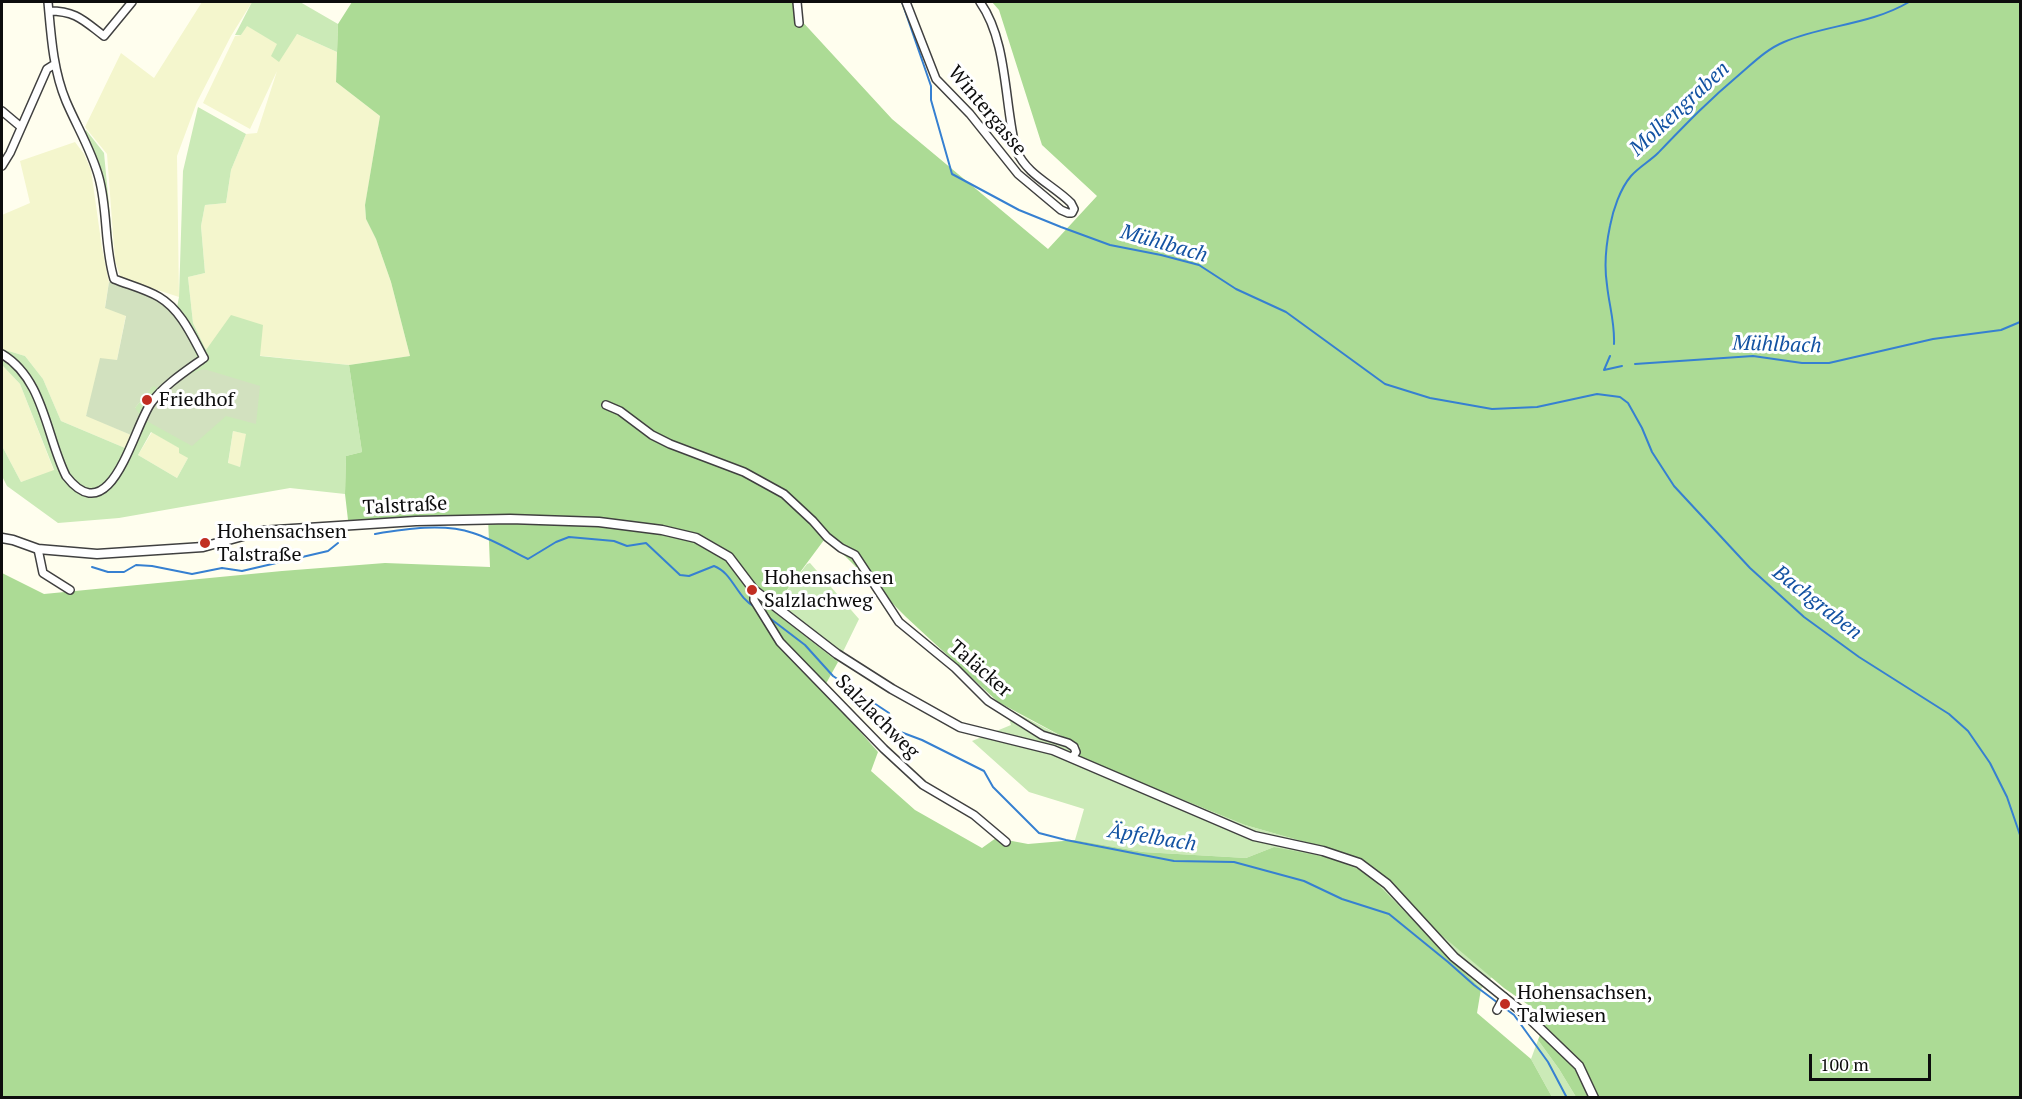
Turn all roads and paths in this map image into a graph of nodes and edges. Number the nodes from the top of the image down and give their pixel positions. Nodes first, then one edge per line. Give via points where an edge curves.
1 (48, 2) edge
2 (132, 2) edge
3 (797, 2) edge
4 (906, 2) edge
5 (980, 2) edge
6 (49, 11) junction
7 (799, 23) dead end
8 (55, 64) junction
9 (2, 111) edge
10 (21, 127) junction
11 (2, 166) edge
12 (2, 354) edge
13 (606, 405) dead end
14 (2, 538) edge
15 (39, 549) junction
16 (70, 590) dead end
17 (754, 590) junction
18 (1072, 758) junction
19 (1006, 842) dead end
20 (1504, 997) junction
21 (1497, 1010) dead end
22 (1594, 1098) edge

1 - 6 street
2 - 6 street via 104,36 75,14
3 - 7 street
4 - 5 street, Wintergasse via 936,79 1018,174 1061,210 1072,213 1074,209 1065,196 1034,175 1016,150 998,43 990,16
6 - 8 street
8 - 10 street via 47,69
8 - 12 street via 100,181 114,279 157,296 172,307 204,358 153,400 118,471 104,489 89,494 66,476 29,381
9 - 10 street
10 - 11 street
13 - 18 street, Taläcker via 652,435 744,472 783,494 827,537 855,555 899,622 988,701 1042,735 1074,747
14 - 15 street, Talstraße
15 - 16 street via 43,573
15 - 17 street, Talstraße via 97,554 203,547 261,531 416,521 599,522 696,538 729,557
17 - 18 street via 837,654 960,727
17 - 19 street, Salzlachweg via 754,600 780,642 884,749 922,785 974,815
18 - 20 street via 1254,836 1359,863 1387,884 1454,957
20 - 21 street
20 - 22 street via 1579,1066

